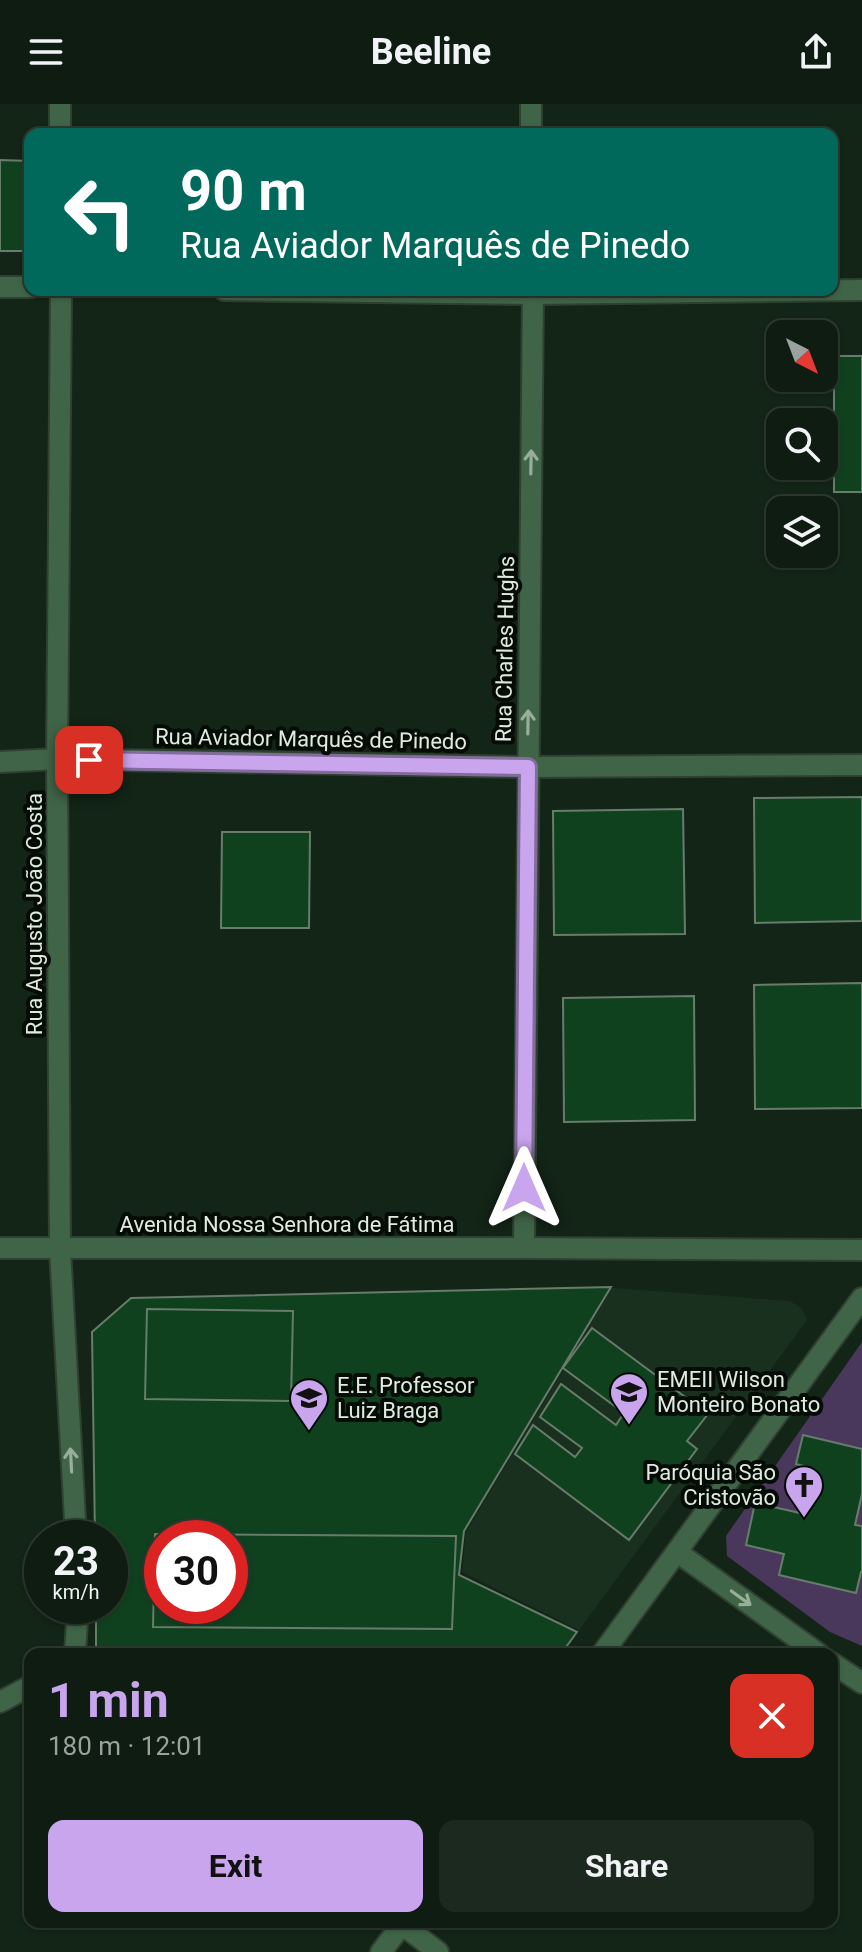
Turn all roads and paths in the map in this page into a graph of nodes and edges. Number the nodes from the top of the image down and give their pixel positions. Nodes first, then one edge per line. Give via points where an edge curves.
1 (60, 104) edge
2 (531, 104) edge
3 (60, 128) edge
4 (531, 128) edge
5 (0, 287) edge
6 (24, 287) edge
7 (838, 290) edge
8 (862, 290) edge
9 (61, 296) edge
10 (533, 296) edge
11 (57, 759) junction
12 (0, 762) edge
13 (862, 765) edge
14 (528, 767) junction
15 (0, 1248) edge
16 (524, 1248) junction
17 (60, 1249) junction
18 (862, 1250) edge
19 (862, 1298) edge
20 (75, 1520) edge
21 (677, 1552) junction
22 (77, 1624) edge
23 (75, 1648) edge
24 (606, 1648) edge
25 (811, 1648) edge
26 (838, 1667) edge
27 (862, 1683) edge
28 (24, 1689) edge
29 (0, 1702) edge
30 (398, 1928) edge
31 (408, 1928) edge
32 (381, 1952) edge
33 (438, 1952) edge

1 - 3 street
2 - 4 street
5 - 6 street
7 - 8 street
9 - 11 street, Rua Augusto João Costa
14 -> 10 street, Rua Charles Hughs
11 - 12 street, Rua Aviador Marquês de Pinedo
11 - 14 street, Rua Aviador Marquês de Pinedo
11 - 17 street, Rua Augusto João Costa
13 - 14 street, Rua Aviador Marquês de Pinedo
14 - 16 street, Rua Charles Hughs
15 - 17 street, Avenida Nossa Senhora de Fátima
16 - 17 street, Avenida Nossa Senhora de Fátima
16 - 18 street, Avenida Nossa Senhora de Fátima
20 -> 17 street, Rua Augusto João Costa
19 - 21 street
21 - 24 street
21 -> 25 street
22 - 23 street
26 - 27 street
28 - 29 street
30 - 32 street
31 - 33 street

